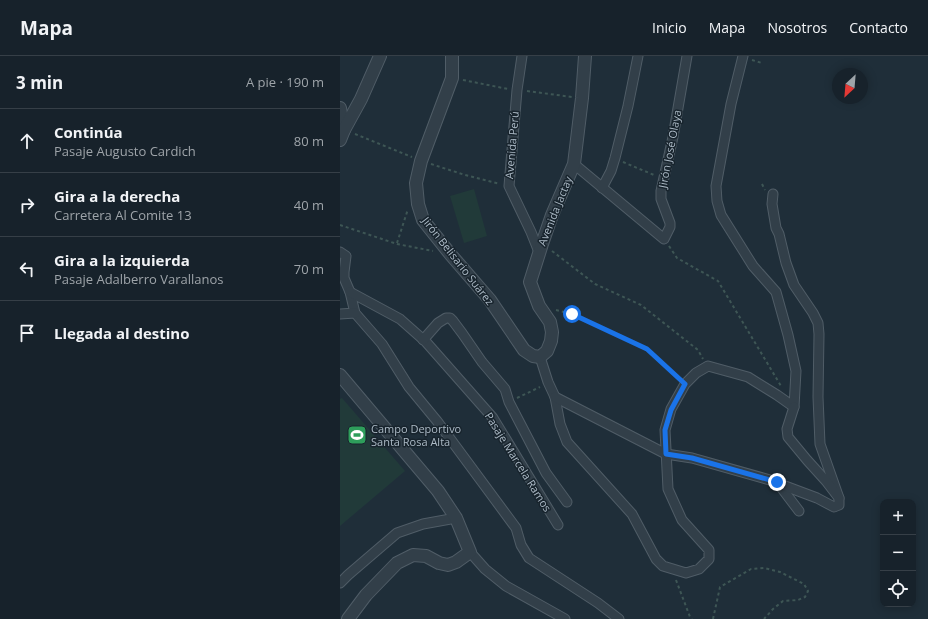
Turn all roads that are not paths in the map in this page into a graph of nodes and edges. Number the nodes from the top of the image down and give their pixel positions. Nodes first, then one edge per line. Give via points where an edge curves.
1 (380, 56) edge
2 (452, 56) edge
3 (522, 56) edge
4 (586, 56) edge
5 (638, 56) edge
6 (687, 56) edge
7 (743, 56) edge
8 (340, 108) edge
9 (342, 135) edge
10 (574, 164) junction
11 (602, 188) junction
12 (773, 194) dead end
13 (540, 248) junction
14 (340, 252) edge
15 (350, 292) junction
16 (355, 313) junction
17 (340, 314) edge
18 (423, 340) junction
19 (540, 357) junction
20 (340, 375) edge
21 (556, 397) junction
22 (794, 407) junction
23 (666, 454) junction
24 (777, 482) junction
25 (839, 498) junction
26 (567, 502) dead end
27 (799, 511) dead end
28 (456, 518) junction
29 (558, 525) dead end
30 (470, 552) junction
31 (340, 583) edge
32 (348, 619) edge
33 (565, 619) edge
34 (619, 619) edge

1 - 9 street
2 - 19 street, Jirón Belisario Suárez via 452,78 421,161 416,183 418,204 423,220 490,300 524,350
3 - 13 street, Avenida Perú via 509,186
4 - 10 street, Avenida Jactay
5 - 11 street via 615,158
6 - 11 street, Jirón José Olaya via 661,191 661,199 670,223 664,238
7 - 22 street via 730,104 716,186 717,201 721,215 753,266 776,292 796,371
8 - 9 street
10 - 11 street
10 - 13 street, Avenida Jactay
12 - 25 street via 776,228 786,263 794,285 818,323 820,444
13 - 19 street, Avenida Jactay via 530,282 539,306 550,322 552,332 547,351
14 - 15 street via 346,256 344,278
15 - 16 street
15 - 18 street, Pasaje Marcela Ramos via 400,320
16 - 17 street
16 - 34 street via 382,344 409,386 516,528 521,546 529,558
18 - 26 street via 438,323 446,318 453,321 505,389 509,402 546,473
18 - 29 street, Pasaje Marcela Ramos via 493,418
19 - 21 street
20 - 28 street via 438,491
21 - 23 street
21 - 23 street via 560,424 567,442 632,514 656,559 663,566 686,574 699,569 709,559 709,550 682,520 668,489
22 - 23 street via 748,377 708,366 685,384 671,410 665,430
22 - 25 street via 787,429 788,437
23 - 24 street via 692,458
24 - 25 street via 834,506 839,505
24 - 27 street
28 - 30 street
28 - 31 street via 423,524 397,534
30 - 32 street via 448,565 413,554 397,563 366,595
30 - 33 street via 485,569 506,586

